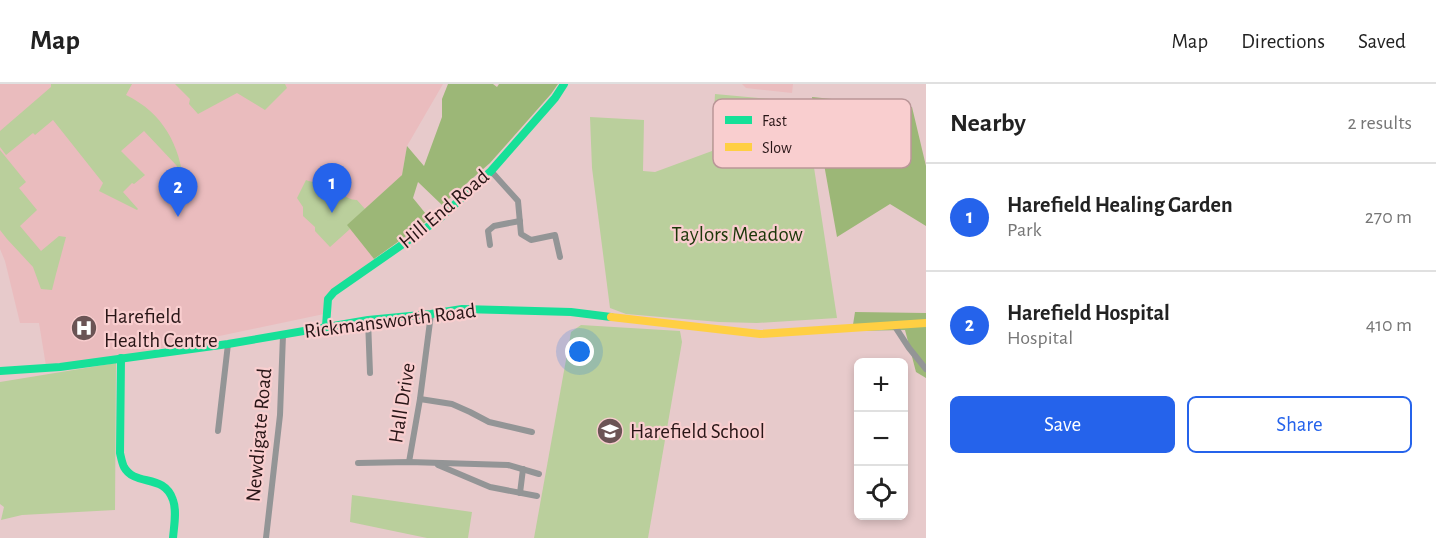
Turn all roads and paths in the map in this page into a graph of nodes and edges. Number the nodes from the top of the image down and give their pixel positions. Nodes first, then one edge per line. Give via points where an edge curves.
1 (564, 84) edge
2 (491, 171) junction
3 (520, 221) junction
4 (490, 244) dead end
5 (560, 257) dead end
6 (431, 314) junction
7 (368, 320) junction
8 (926, 323) edge
9 (894, 325) junction
10 (326, 326) junction
11 (283, 335) junction
12 (228, 344) junction
13 (121, 358) junction
14 (926, 369) edge
15 (0, 372) edge
16 (370, 374) dead end
17 (420, 399) junction
18 (218, 431) dead end
19 (532, 432) dead end
20 (409, 462) junction
21 (358, 463) dead end
22 (435, 464) junction
23 (524, 469) junction
24 (539, 474) dead end
25 (520, 493) junction
26 (537, 496) dead end
27 (173, 538) edge
28 (266, 538) edge

1 - 2 street, Hill End Road
2 - 3 street via 518,201
2 - 10 street, Hill End Road via 439,219 334,292 328,299
3 - 4 street via 494,226 488,231
3 - 5 street via 521,234 531,240 555,235
6 - 7 street, Rickmansworth Road
6 - 9 street, Rickmansworth Road via 462,309 571,312 760,334
6 - 17 street, Hall Drive
7 - 10 street, Rickmansworth Road
7 - 16 street
8 - 9 street, Rickmansworth Road
9 - 14 street
10 - 11 street, Rickmansworth Road
11 - 12 street, Rickmansworth Road
11 - 28 street, Newdigate Road via 280,415
12 - 13 street, Rickmansworth Road
12 - 18 street
13 - 15 street, Rickmansworth Road
13 - 27 street via 121,463 132,476 157,481 168,490 174,503
17 - 19 street via 452,404 489,422
17 - 20 street, Hall Drive
20 - 21 street, Hall Drive
20 - 22 street, Hall Drive
22 - 23 street, Hall Drive via 508,465
22 - 25 street, Hall Drive via 490,487
23 - 24 street, Hall Drive
23 - 25 street
25 - 26 street, Hall Drive

